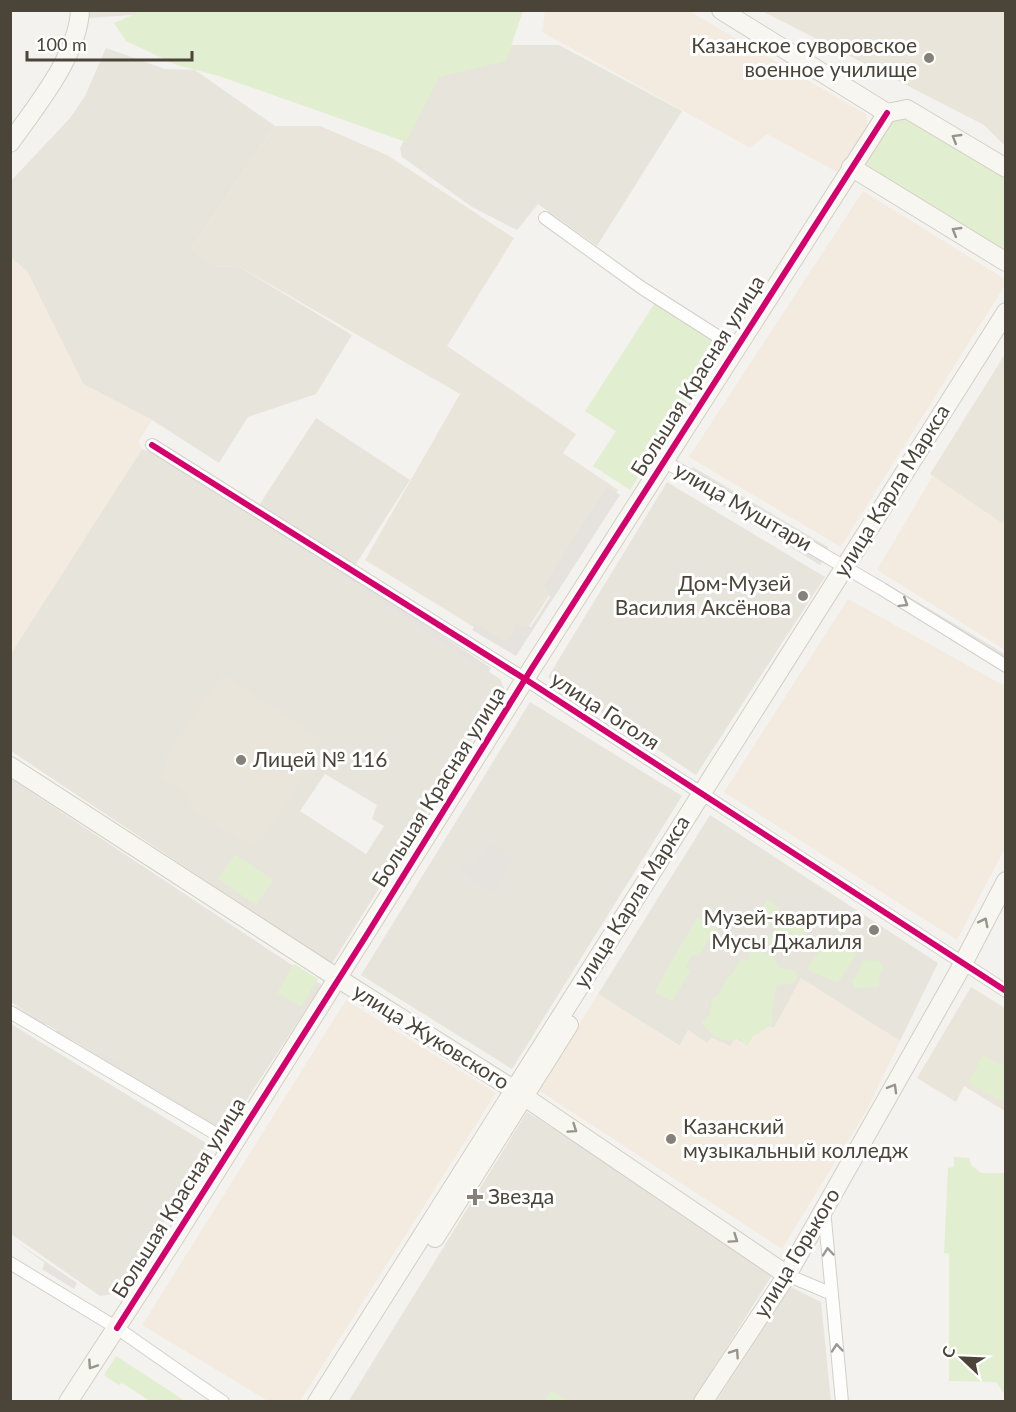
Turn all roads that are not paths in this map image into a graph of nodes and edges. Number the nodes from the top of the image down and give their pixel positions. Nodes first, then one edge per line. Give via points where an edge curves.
1 (80, 10) edge
2 (721, 10) edge
3 (887, 113) junction
4 (10, 143) edge
5 (851, 167) junction
6 (1005, 168) edge
7 (545, 218) dead end
8 (1005, 262) edge
9 (1005, 312) edge
10 (1005, 335) edge
11 (736, 348) junction
12 (152, 445) dead end
13 (664, 461) junction
14 (849, 569) junction
15 (1005, 666) edge
16 (525, 679) junction
17 (10, 766) edge
18 (704, 797) junction
19 (1005, 881) edge
20 (963, 963) junction
21 (339, 980) junction
22 (1005, 991) edge
23 (10, 1012) edge
24 (519, 1093) junction
25 (233, 1144) junction
26 (824, 1209) junction
27 (10, 1263) edge
28 (787, 1275) junction
29 (832, 1294) junction
30 (117, 1328) junction
31 (68, 1401) edge
32 (223, 1401) edge
33 (317, 1401) edge
34 (331, 1401) edge
35 (703, 1401) edge
36 (842, 1401) edge

1 - 4 street via 72,47
2 - 3 street
3 - 5 street, Большая Красная улица
6 -> 3 street via 907,108
8 -> 5 street
5 - 11 street, Большая Красная улица
7 - 11 street via 642,288
9 - 14 street, улица Карла Маркса
10 - 14 street, улица Карла Маркса
11 - 13 street, Большая Красная улица
12 - 16 street, улица Гоголя
13 - 14 street, улица Муштари
13 - 16 street, Большая Красная улица
14 -> 15 street, улица Муштари
14 - 18 street, улица Карла Маркса
16 - 18 street, улица Гоголя
16 - 21 street, Большая Красная улица
17 - 21 street, улица Жуковского
18 - 20 street, улица Гоголя
18 - 24 street, улица Карла Маркса
20 -> 19 street, улица Горького
20 - 22 street, улица Гоголя
26 -> 20 street, улица Горького
21 - 24 street, улица Жуковского
21 - 25 street, Большая Красная улица
23 - 25 street
24 -> 28 street, улица Жуковского
24 - 33 street, улица Карла Маркса
24 - 34 street, улица Карла Маркса
25 - 30 street, Большая Красная улица
26 - 28 street, улица Горького
29 -> 26 street
27 - 30 street
28 - 29 street
35 -> 28 street, улица Горького
36 -> 29 street
30 -> 31 street, Большая Красная улица
30 - 32 street

